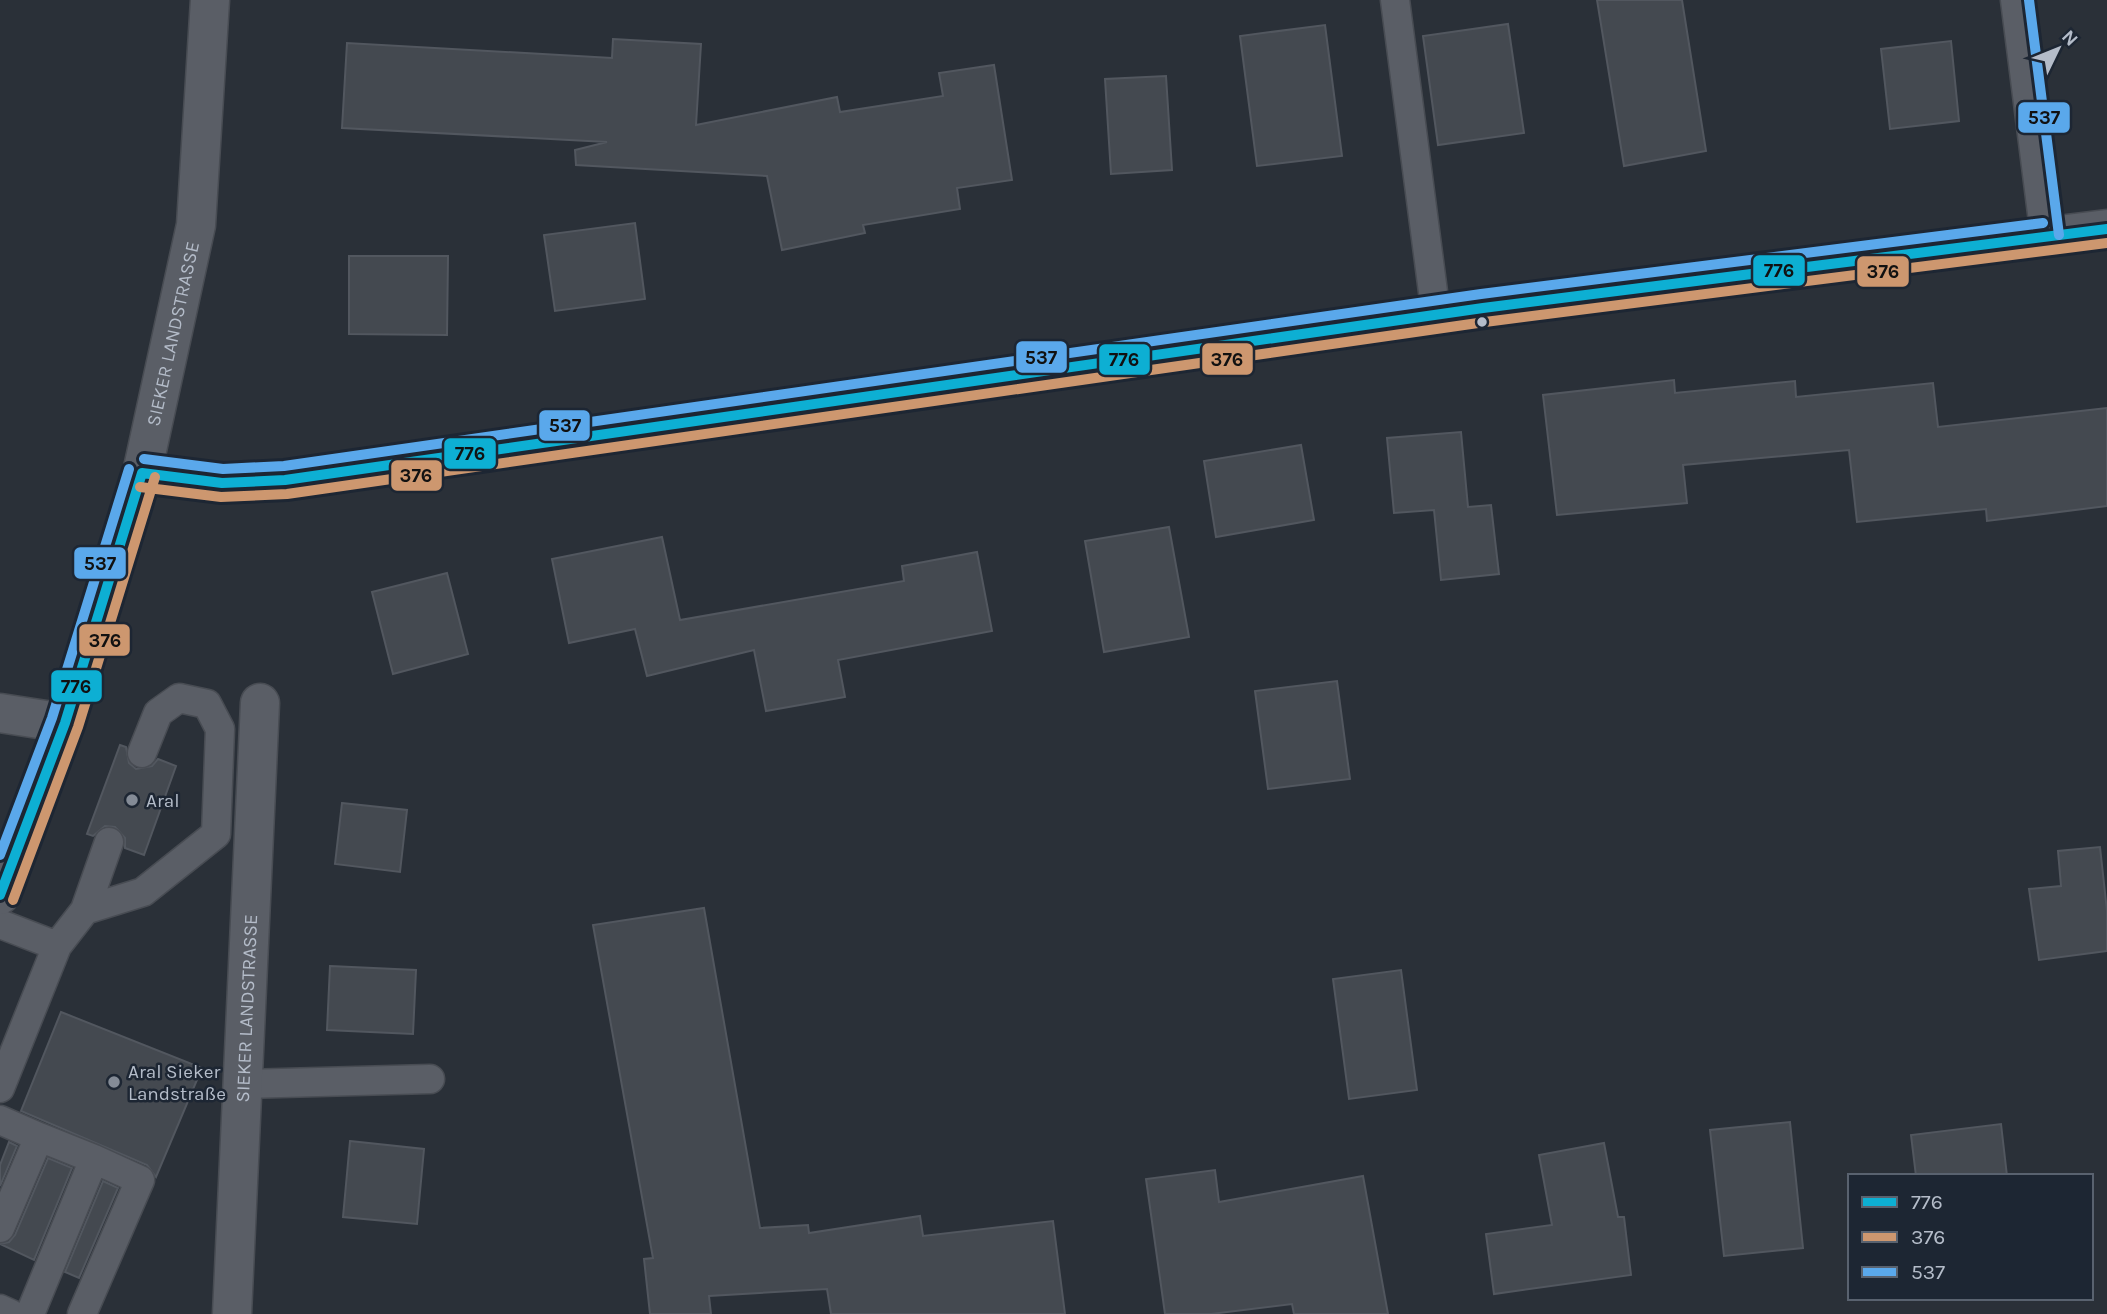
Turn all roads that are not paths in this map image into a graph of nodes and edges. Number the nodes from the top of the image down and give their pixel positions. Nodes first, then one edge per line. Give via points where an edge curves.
1 (211, 0) edge
2 (1395, 0) edge
3 (2015, 0) edge
4 (2107, 229) edge
5 (2045, 237) junction
6 (1436, 315) junction
7 (142, 473) junction
8 (260, 703) dead end
9 (0, 713) edge
10 (65, 723) junction
11 (142, 752) dead end
12 (109, 842) dead end
13 (0, 895) edge
14 (85, 911) junction
15 (0, 923) edge
16 (57, 946) junction
17 (430, 1079) dead end
18 (243, 1084) junction
19 (0, 1088) edge
20 (0, 1120) edge
21 (38, 1137) junction
22 (94, 1159) junction
23 (0, 1228) edge
24 (0, 1309) edge
25 (11, 1314) edge
26 (30, 1314) edge
27 (82, 1314) edge
28 (232, 1314) edge

1 - 7 street, SIEKER LANDSTRASSE via 196,225
2 - 6 lane
3 - 5 lane
4 - 5 street
5 - 6 street
6 - 7 street via 285,480 222,484
7 - 10 street, SIEKER LANDSTRASSE
8 - 18 street, SIEKER LANDSTRASSE
9 - 10 street
10 - 13 street, SIEKER LANDSTRASSE
11 - 14 lane via 158,713 178,698 206,704 220,729 216,834 143,892
12 - 14 lane
14 - 16 lane
15 - 16 lane
16 - 19 lane
17 - 18 lane
18 - 28 street, SIEKER LANDSTRASSE
20 - 21 lane
21 - 22 lane
21 - 23 lane
22 - 26 lane
22 - 27 lane via 140,1180
24 - 25 lane

